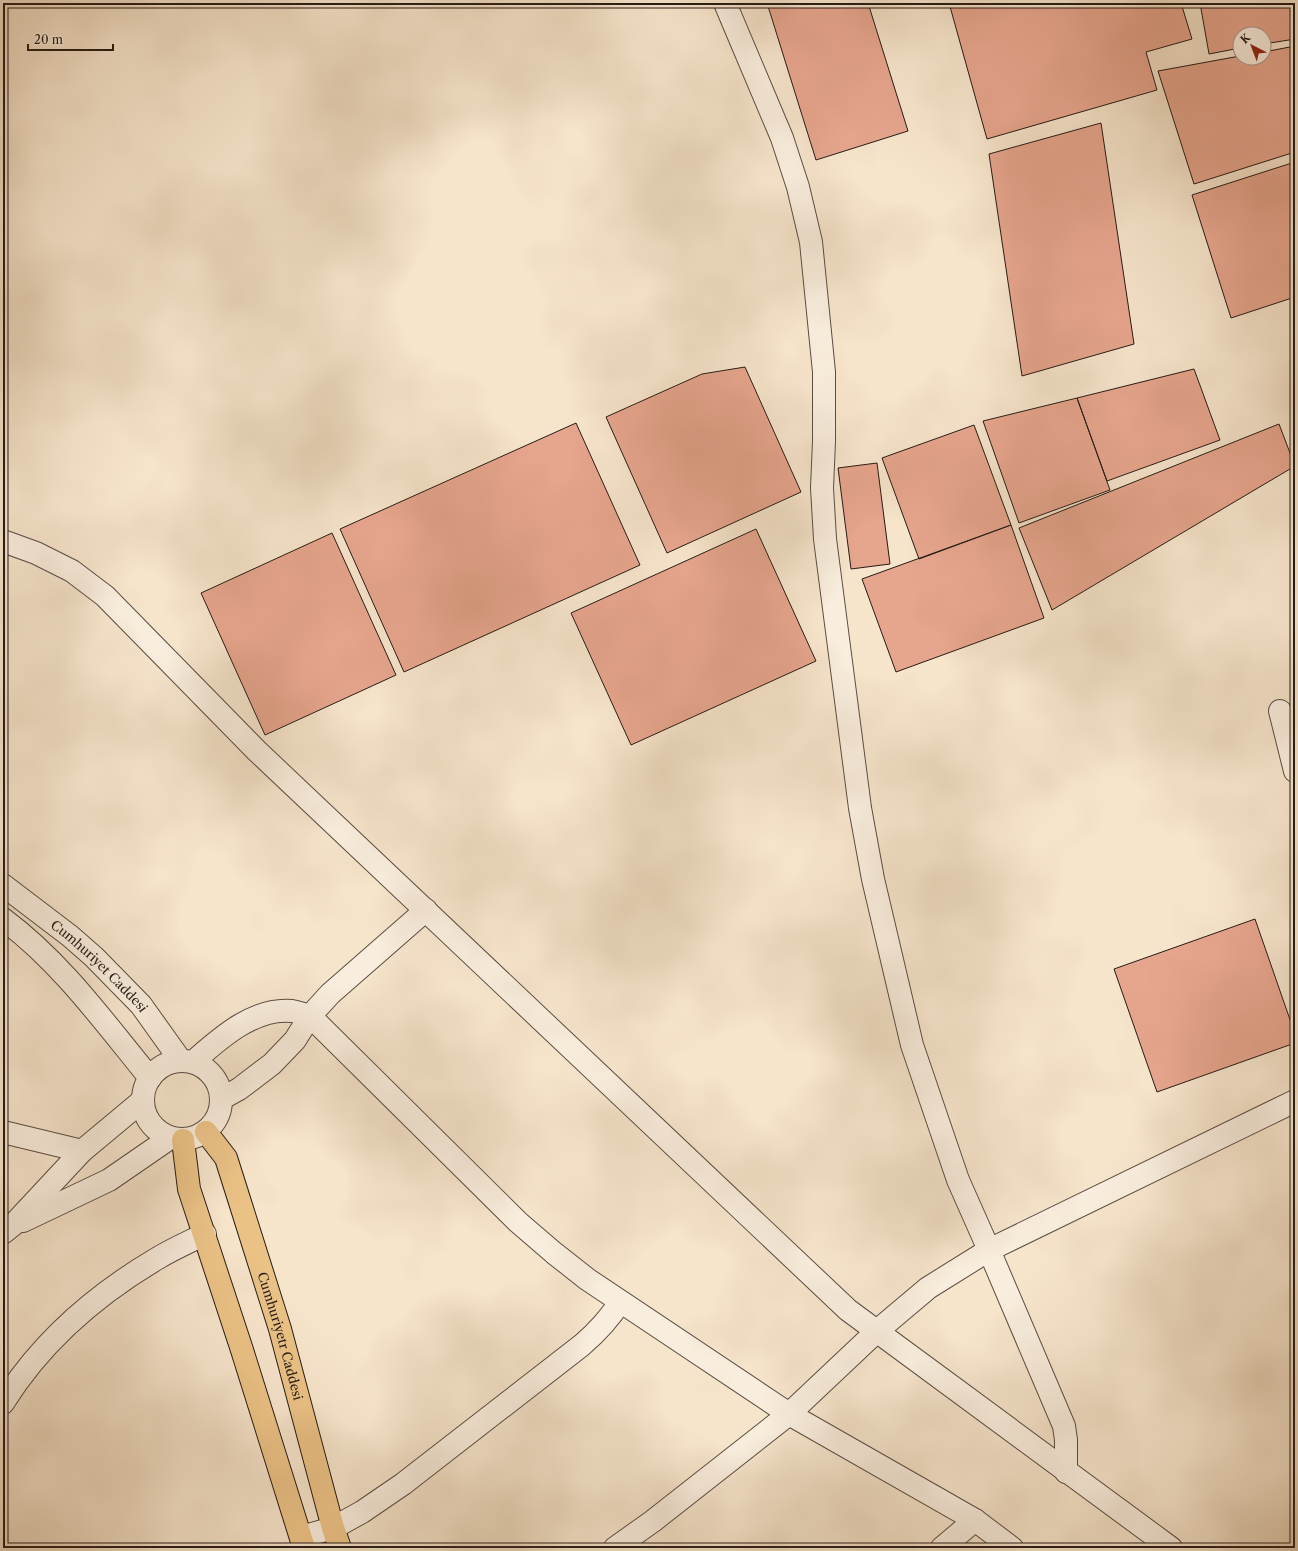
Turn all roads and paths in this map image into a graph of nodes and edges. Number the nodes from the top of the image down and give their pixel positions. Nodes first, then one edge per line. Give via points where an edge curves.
1 (725, 3) edge
2 (3, 541) edge
3 (1280, 711) dead end
4 (1295, 771) edge
5 (3, 885) edge
6 (426, 910) junction
7 (3, 919) edge
8 (310, 1016) junction
9 (187, 1061) junction
10 (150, 1078) junction
11 (222, 1099) junction
12 (142, 1101) junction
13 (1295, 1101) edge
14 (3, 1132) edge
15 (206, 1132) junction
16 (177, 1139) junction
17 (82, 1150) junction
18 (8, 1229) edge
19 (204, 1234) junction
20 (989, 1250) junction
21 (620, 1302) junction
22 (877, 1331) junction
23 (3, 1403) edge
24 (789, 1414) junction
25 (1066, 1472) junction
26 (975, 1520) junction
27 (336, 1538) edge
28 (302, 1543) edge
29 (615, 1548) edge
30 (942, 1548) edge
31 (1012, 1548) edge
32 (1171, 1548) edge

1 - 20 street via 782,138 798,187 811,242 824,372 822,488 825,539 860,808 873,879 912,1044 958,1180
2 - 6 street via 36,553 72,571 104,596 257,751
3 - 4 street
5 - 9 street, Cumhuriyet Caddesi via 94,957 141,1005
6 - 8 street via 330,994
6 - 22 street via 848,1310
7 - 10 street via 44,954 75,986
8 - 9 street via 292,1011 272,1012 252,1019 234,1028
8 - 11 street via 295,1040 272,1064
8 - 21 street via 518,1222 587,1279
9 - 10 street via 169,1063 158,1069
9 - 11 street via 205,1068 214,1076
10 - 12 street via 144,1088
11 - 15 street via 220,1111
12 - 16 street via 144,1114 150,1124 159,1133
12 - 17 street
13 - 20 street
14 - 17 street
15 - 16 street via 195,1137
15 - 27 main road, Cumhuriyetr Caddesi via 226,1158 237,1192 280,1329
16 - 18 street via 109,1180
16 - 19 main road via 189,1189
17 - 18 street
19 - 23 street via 122,1281 76,1316 41,1353
19 - 28 main road
20 - 22 street via 928,1288
20 - 25 street via 1064,1426
21 - 24 street
21 - 27 street via 598,1331 582,1345 403,1484 362,1512
22 - 24 street
22 - 25 street
24 - 26 street
24 - 29 street
25 - 32 street
26 - 30 street
26 - 31 street
27 - 28 street

